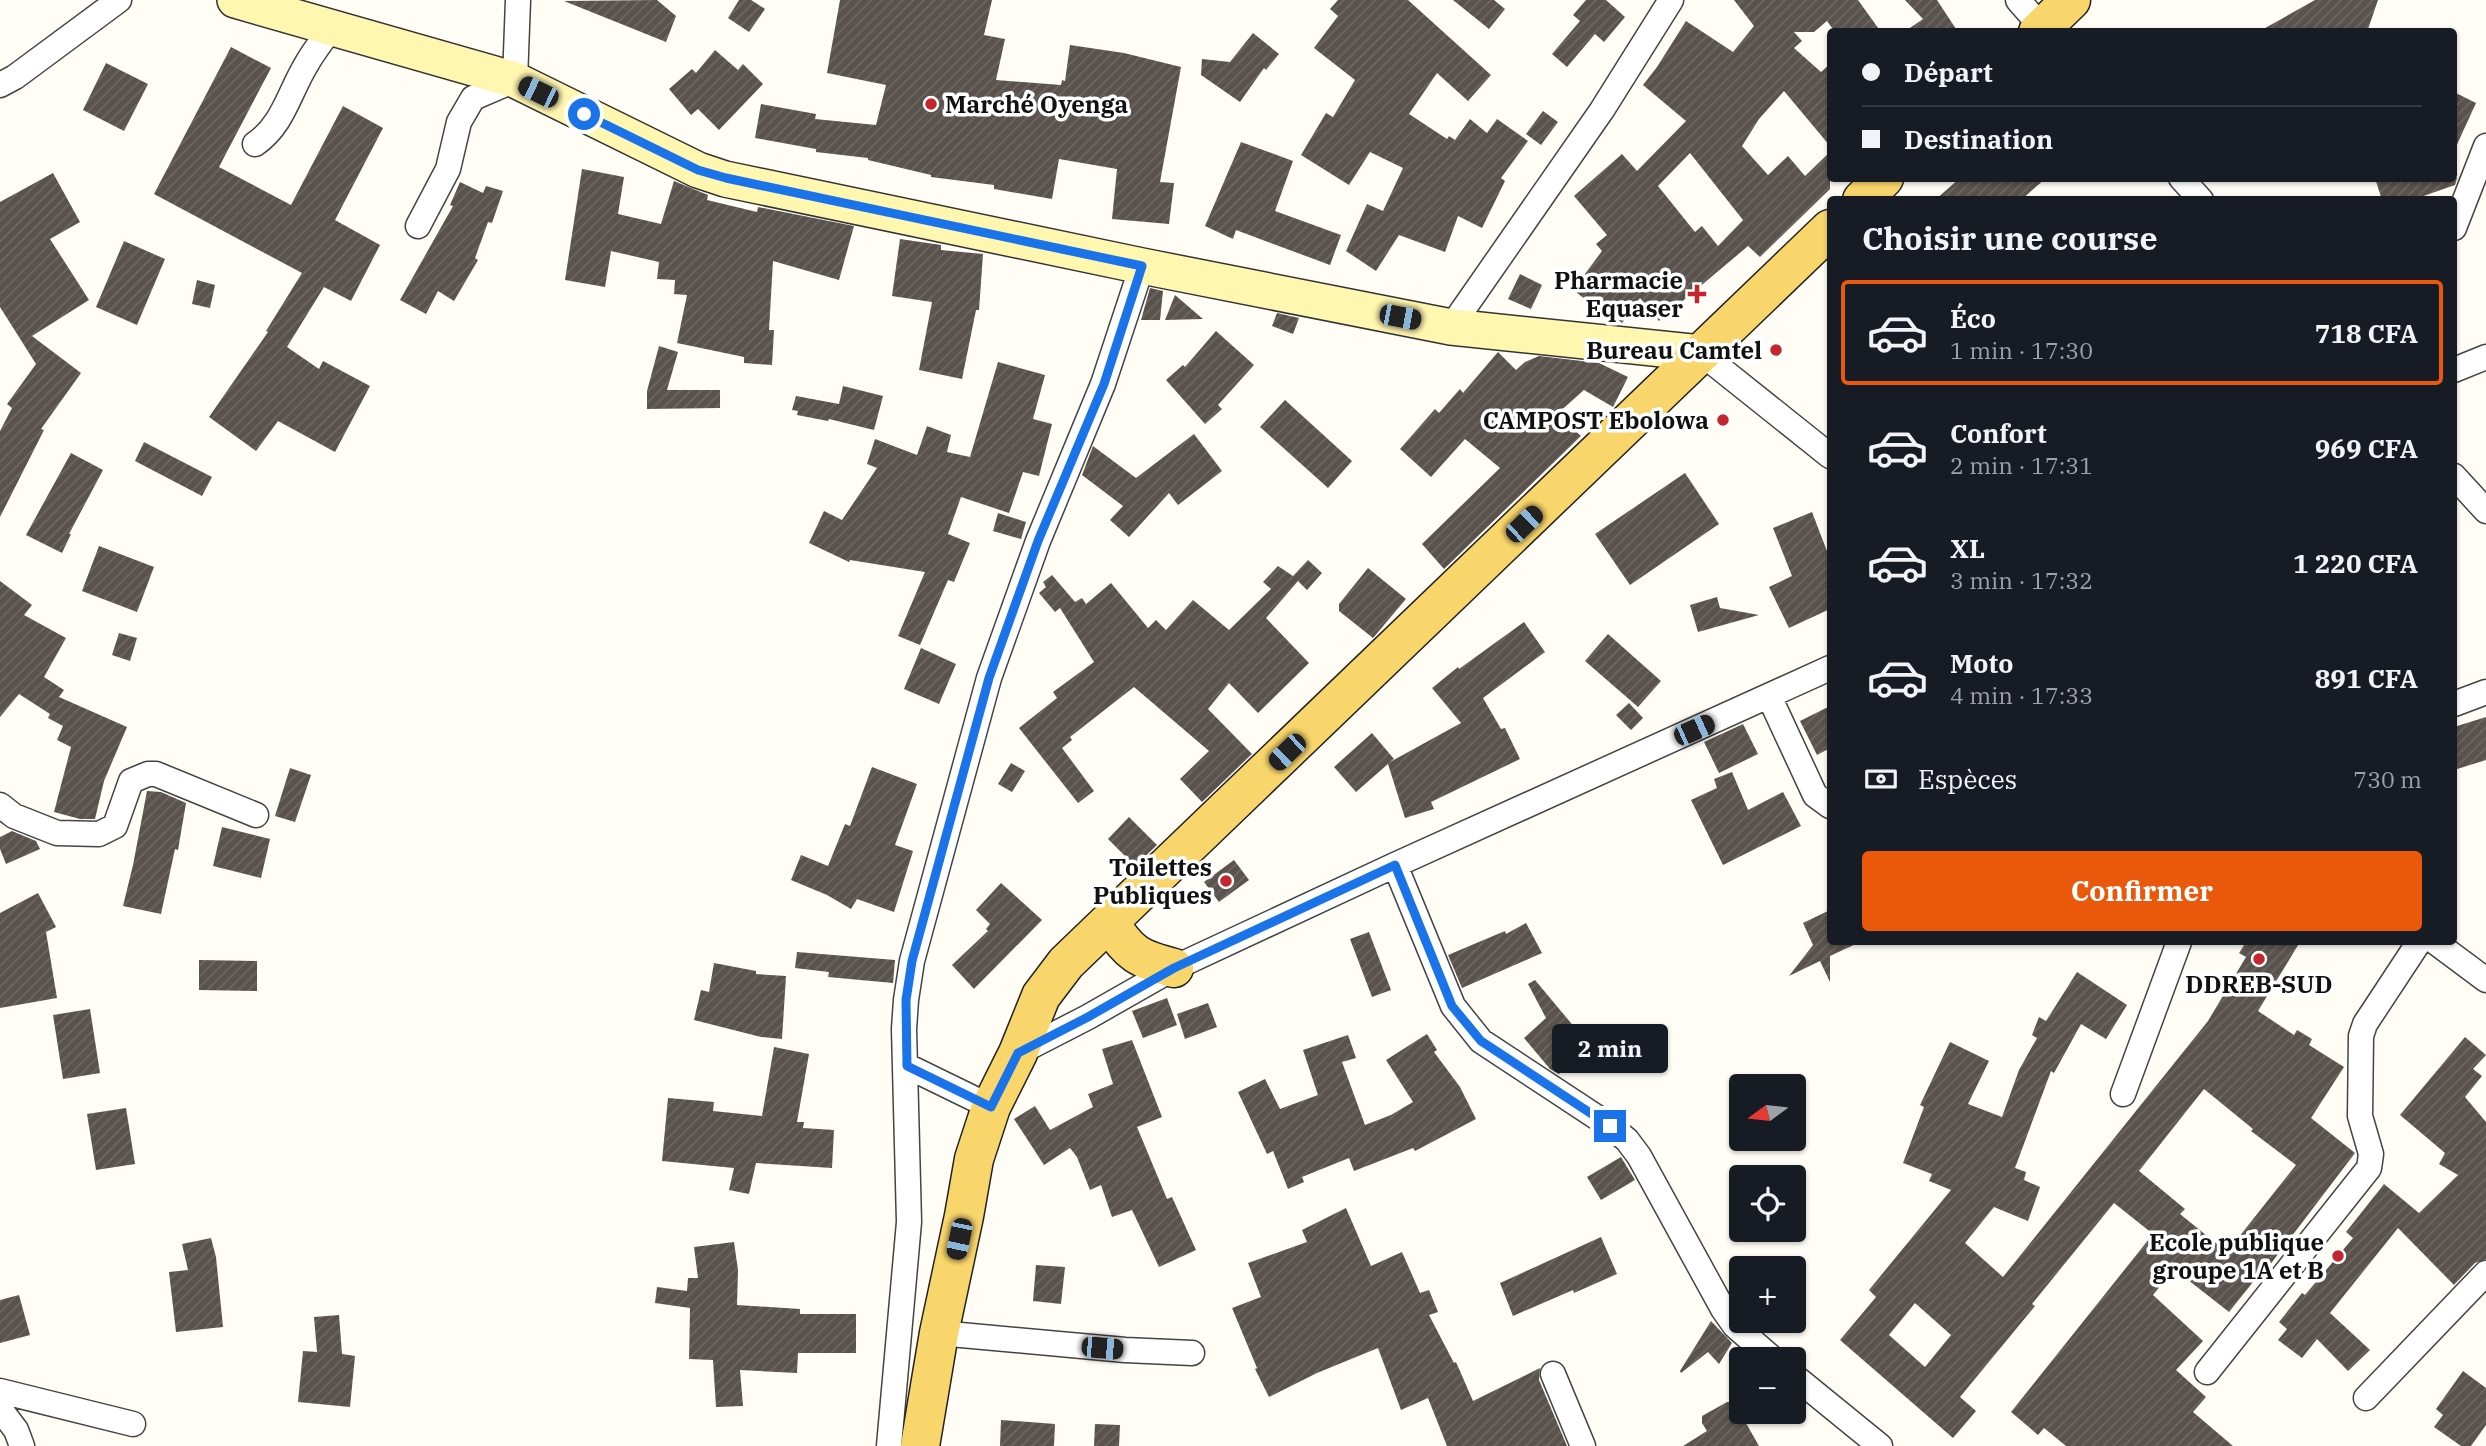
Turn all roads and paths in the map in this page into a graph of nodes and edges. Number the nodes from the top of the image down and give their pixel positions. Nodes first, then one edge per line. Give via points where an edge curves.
1 (119, 0) edge
2 (235, 0) edge
3 (518, 0) edge
4 (1671, 0) edge
5 (2071, 0) edge
6 (2036, 23) edge
7 (331, 28) junction
8 (515, 80) junction
9 (0, 85) edge
10 (255, 144) dead end
11 (2486, 146) edge
12 (1880, 182) edge
13 (2185, 182) edge
14 (1866, 196) edge
15 (2197, 196) edge
16 (2457, 220) edge
17 (418, 226) dead end
18 (1827, 232) edge
19 (1142, 266) junction
20 (1451, 327) junction
21 (1701, 353) junction
22 (2486, 357) edge
23 (2457, 369) edge
24 (1827, 454) edge
25 (2457, 479) edge
26 (2486, 511) edge
27 (1827, 669) edge
28 (2486, 692) edge
29 (1769, 696) junction
30 (2457, 703) edge
31 (1827, 804) edge
32 (0, 805) edge
33 (256, 815) dead end
34 (1395, 865) junction
35 (1110, 923) junction
36 (2178, 945) edge
37 (2417, 945) edge
38 (2439, 945) edge
39 (1174, 968) junction
40 (2486, 980) edge
41 (1018, 1053) junction
42 (907, 1066) junction
43 (2123, 1094) dead end
44 (991, 1107) junction
45 (2486, 1273) edge
46 (939, 1333) junction
47 (1759, 1347) edge
48 (1192, 1353) dead end
49 (2207, 1372) dead end
50 (1553, 1374) dead end
51 (1806, 1386) edge
52 (0, 1391) edge
53 (2366, 1398) dead end
54 (0, 1409) edge
55 (133, 1424) dead end
56 (22, 1446) edge
57 (889, 1446) edge
58 (920, 1446) edge
59 (1583, 1446) edge
60 (1880, 1446) edge

1 - 9 street
2 - 7 main road
3 - 8 street
4 - 20 street via 1602,110
5 - 6 main road
7 - 8 main road
7 - 10 street via 305,65 268,135
8 - 17 street via 473,98 459,122 448,169
8 - 19 main road via 716,176
11 - 16 street
12 - 14 main road
13 - 15 street
18 - 21 main road
19 - 20 main road
19 - 42 street via 1104,384 1038,541 989,678 912,961 906,1000
20 - 21 main road
21 - 24 street
21 - 35 main road
22 - 23 street
25 - 26 street
27 - 29 street
28 - 30 street
29 - 31 street via 1815,795
29 - 34 street
32 - 33 street via 14,816 57,833 99,834 115,826 131,781 156,774
34 - 39 street
34 - 47 street via 1452,1006 1466,1025 1481,1041 1627,1140 1723,1309
35 - 39 main road via 1123,944 1146,960
35 - 41 main road via 1066,963 1041,996
36 - 43 street
37 - 49 street via 2361,1036 2360,1116 2371,1154 2369,1168
38 - 40 street
39 - 41 street
41 - 44 main road
42 - 44 street
42 - 57 street via 909,1222
44 - 46 main road via 974,1159
45 - 53 street
46 - 48 street
46 - 58 main road
50 - 59 street
51 - 60 street
52 - 55 street
54 - 56 street

